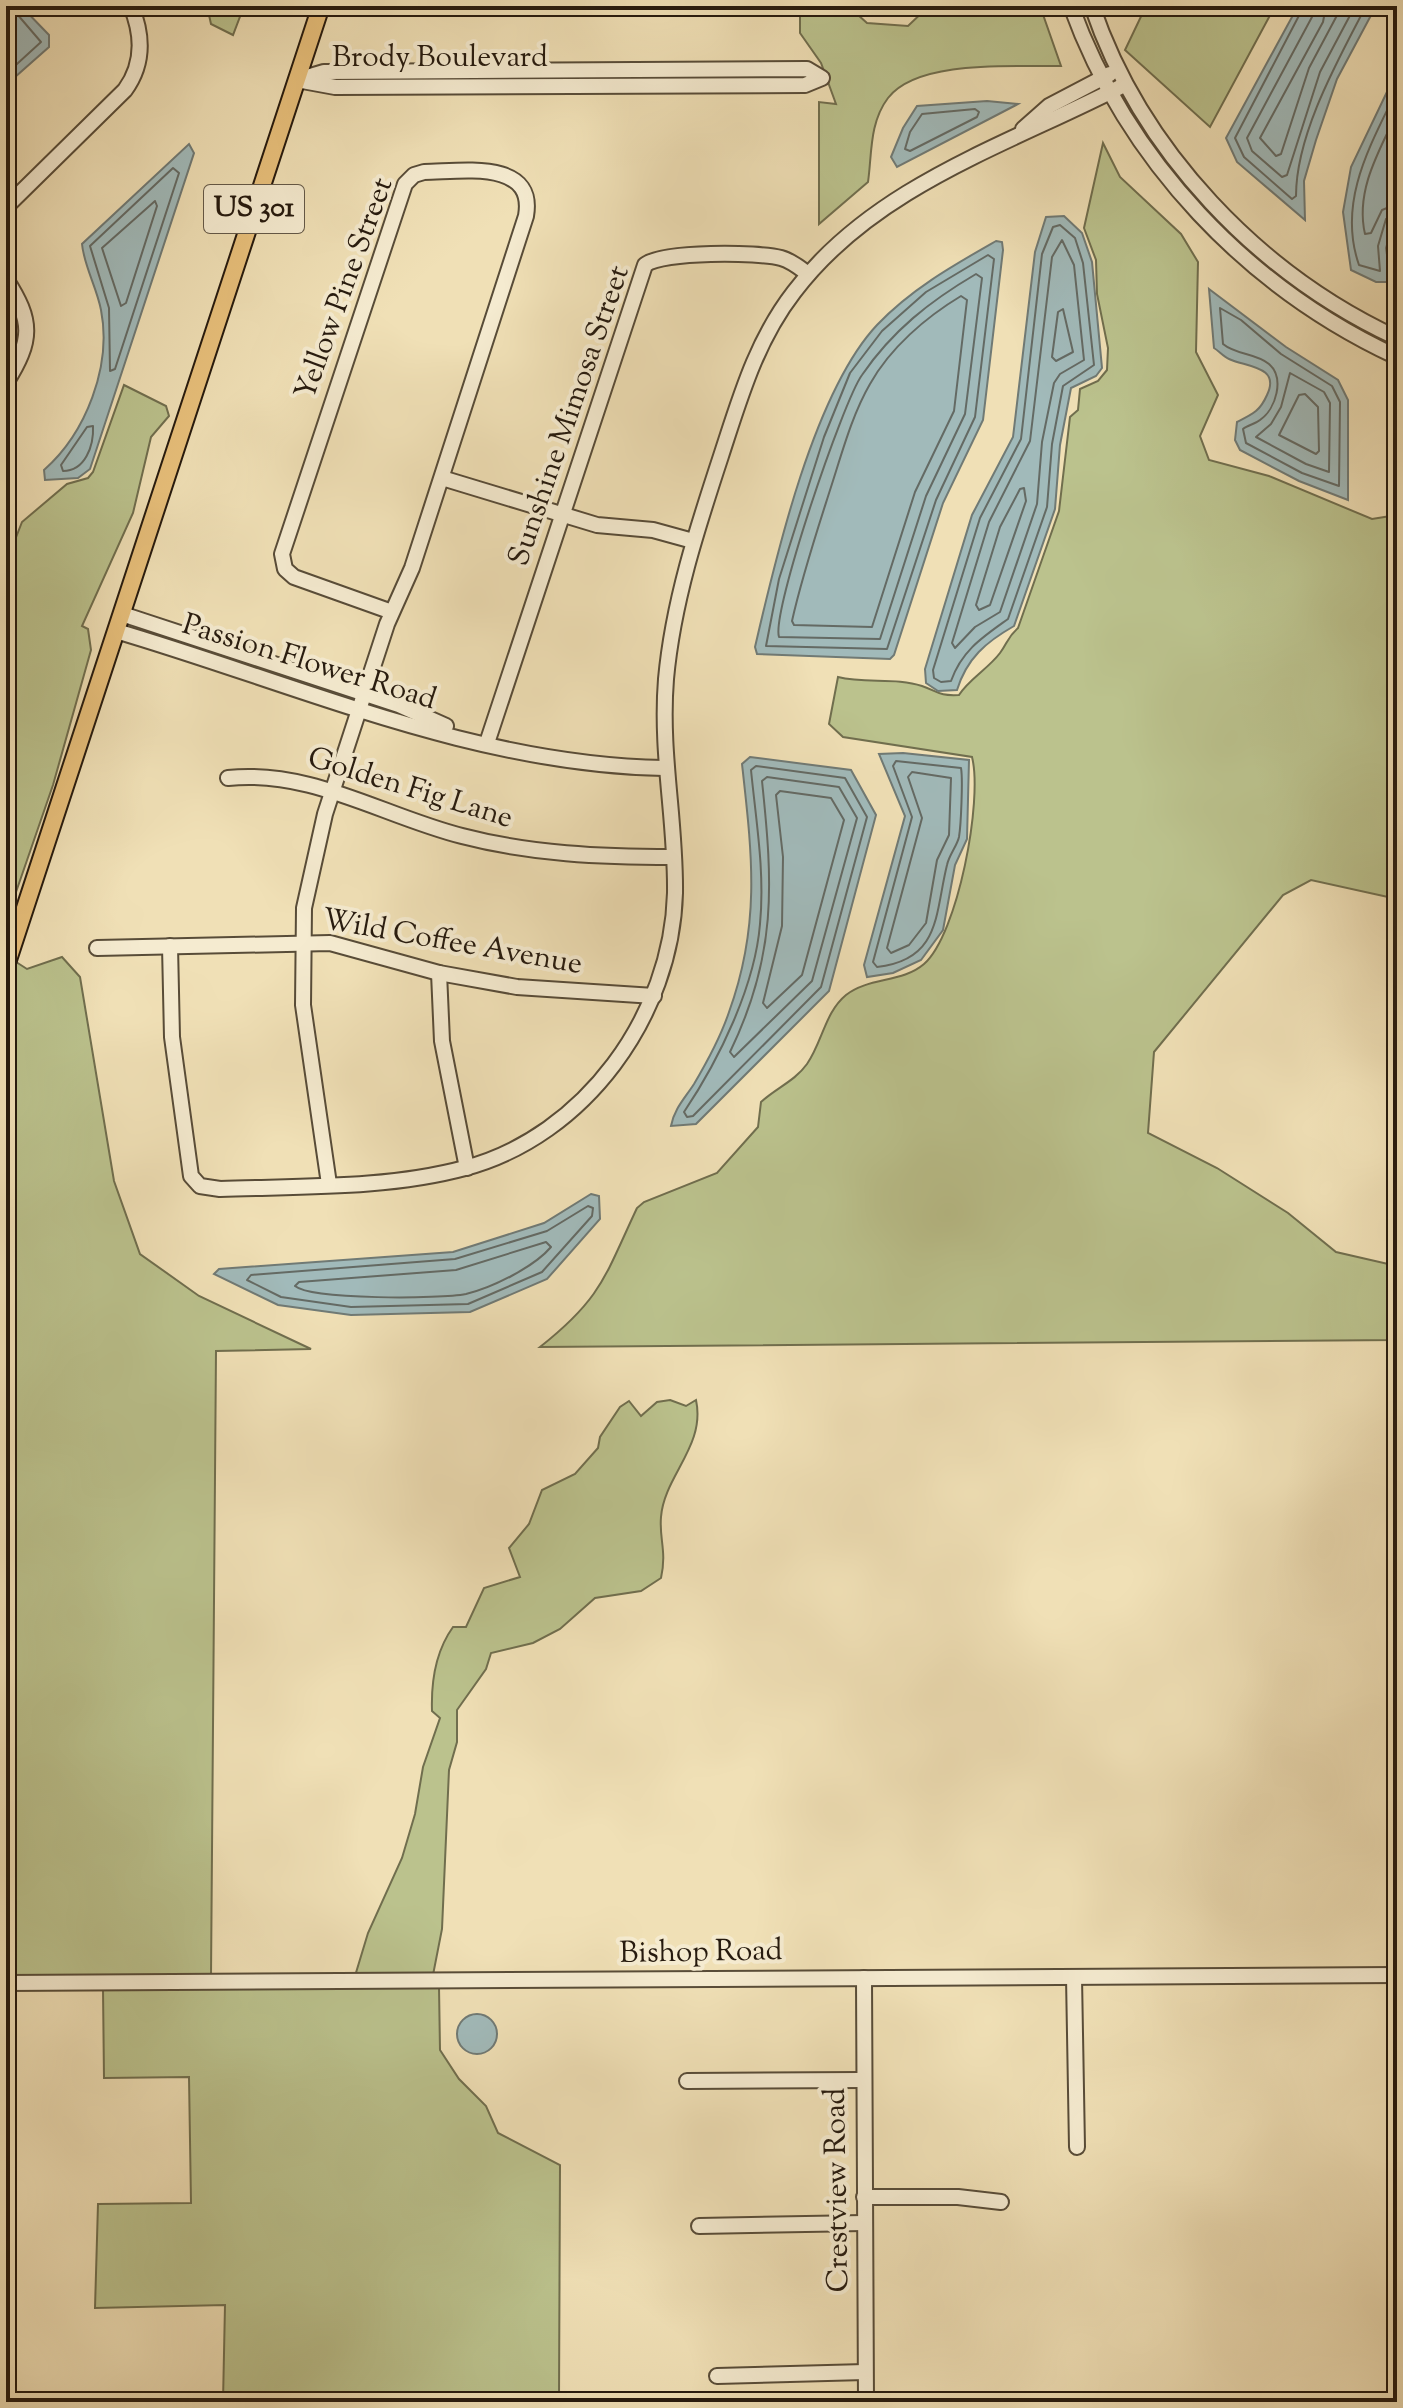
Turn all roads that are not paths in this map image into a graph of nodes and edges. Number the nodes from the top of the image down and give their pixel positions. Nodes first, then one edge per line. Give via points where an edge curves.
1 (131, 6) edge
2 (321, 6) edge
3 (1071, 6) edge
4 (1092, 6) edge
5 (1117, 70) junction
6 (1101, 78) junction
7 (297, 80) junction
8 (1124, 85) junction
9 (1110, 93) junction
10 (1020, 133) junction
11 (6, 207) edge
12 (808, 274) junction
13 (6, 279) edge
14 (1397, 338) edge
15 (1397, 357) edge
16 (6, 383) edge
17 (442, 478) junction
18 (562, 514) junction
19 (693, 541) junction
20 (392, 612) junction
21 (122, 614) junction
22 (116, 631) junction
23 (365, 693) junction
24 (360, 709) junction
25 (487, 743) junction
26 (664, 768) junction
27 (228, 778) dead end
28 (333, 791) junction
29 (673, 857) junction
30 (301, 943) junction
31 (170, 946) junction
32 (97, 948) dead end
33 (6, 966) edge
34 (439, 973) junction
35 (654, 996) junction
36 (467, 1168) junction
37 (329, 1184) junction
38 (1397, 1975) edge
39 (1074, 1977) junction
40 (864, 1978) junction
41 (6, 1983) edge
42 (862, 2080) junction
43 (687, 2081) dead end
44 (1077, 2147) dead end
45 (864, 2197) junction
46 (1001, 2202) dead end
47 (864, 2223) junction
48 (699, 2226) dead end
49 (865, 2372) junction
50 (717, 2376) dead end
51 (866, 2402) edge

1 - 11 street via 138,23 137,73
2 - 7 main road, US 301
3 - 6 street
4 - 5 street
5 - 6 street
5 - 8 street
6 - 9 street
6 - 10 street via 1049,106
7 - 7 street, Brody Boulevard via 335,87 805,85 822,78 807,69 791,69 324,72
7 - 21 main road, US 301
8 - 9 street
8 - 14 street via 1147,124 1202,192 1254,243 1323,298
9 - 10 street
9 - 15 street via 1187,201 1241,257 1318,315
10 - 12 street via 878,212
12 - 18 street, Sunshine Mimosa Street via 773,257 665,256 645,265
12 - 19 street via 779,312 751,366
13 - 16 street via 26,312 27,330
17 - 18 street
17 - 20 street, Yellow Pine Street
17 - 20 street, Yellow Pine Street via 526,216 525,182 504,174 424,172 405,184 283,548 283,564 294,577
18 - 19 street
18 - 25 street, Sunshine Mimosa Street
19 - 26 street via 668,661
20 - 23 street, Yellow Pine Street
21 - 22 main road, US 301
21 - 23 street, Passion Flower Road
22 - 24 street, Passion Flower Road
22 - 33 main road, US 301
23 - 24 street, Yellow Pine Street
23 - 25 street, Passion Flower Road
24 - 25 street, Passion Flower Road
24 - 28 street, Yellow Pine Street
25 - 26 street, Passion Flower Road via 569,763
26 - 29 street
27 - 28 street, Golden Fig Lane via 267,776
28 - 29 street, Golden Fig Lane via 440,830 511,847
28 - 30 street, Yellow Pine Street via 312,863
29 - 35 street via 673,916
30 - 31 street, Wild Coffee Avenue
30 - 34 street, Wild Coffee Avenue via 351,946
30 - 37 street, Yellow Pine Street via 308,1061
31 - 32 street, Wild Coffee Avenue
31 - 37 street via 172,1037 191,1176 200,1186 220,1189
34 - 35 street, Wild Coffee Avenue via 545,991
34 - 36 street via 442,1041
35 - 36 street via 617,1061 587,1096 522,1144
36 - 37 street via 425,1177
38 - 39 street, Bishop Road
39 - 40 street, Bishop Road
39 - 44 street
40 - 41 street, Bishop Road
40 - 42 street, Crestview Road
42 - 43 street
42 - 45 street, Crestview Road
45 - 46 street
45 - 47 street, Crestview Road
47 - 48 street
47 - 49 street, Crestview Road
49 - 50 street
49 - 51 street, Crestview Road

